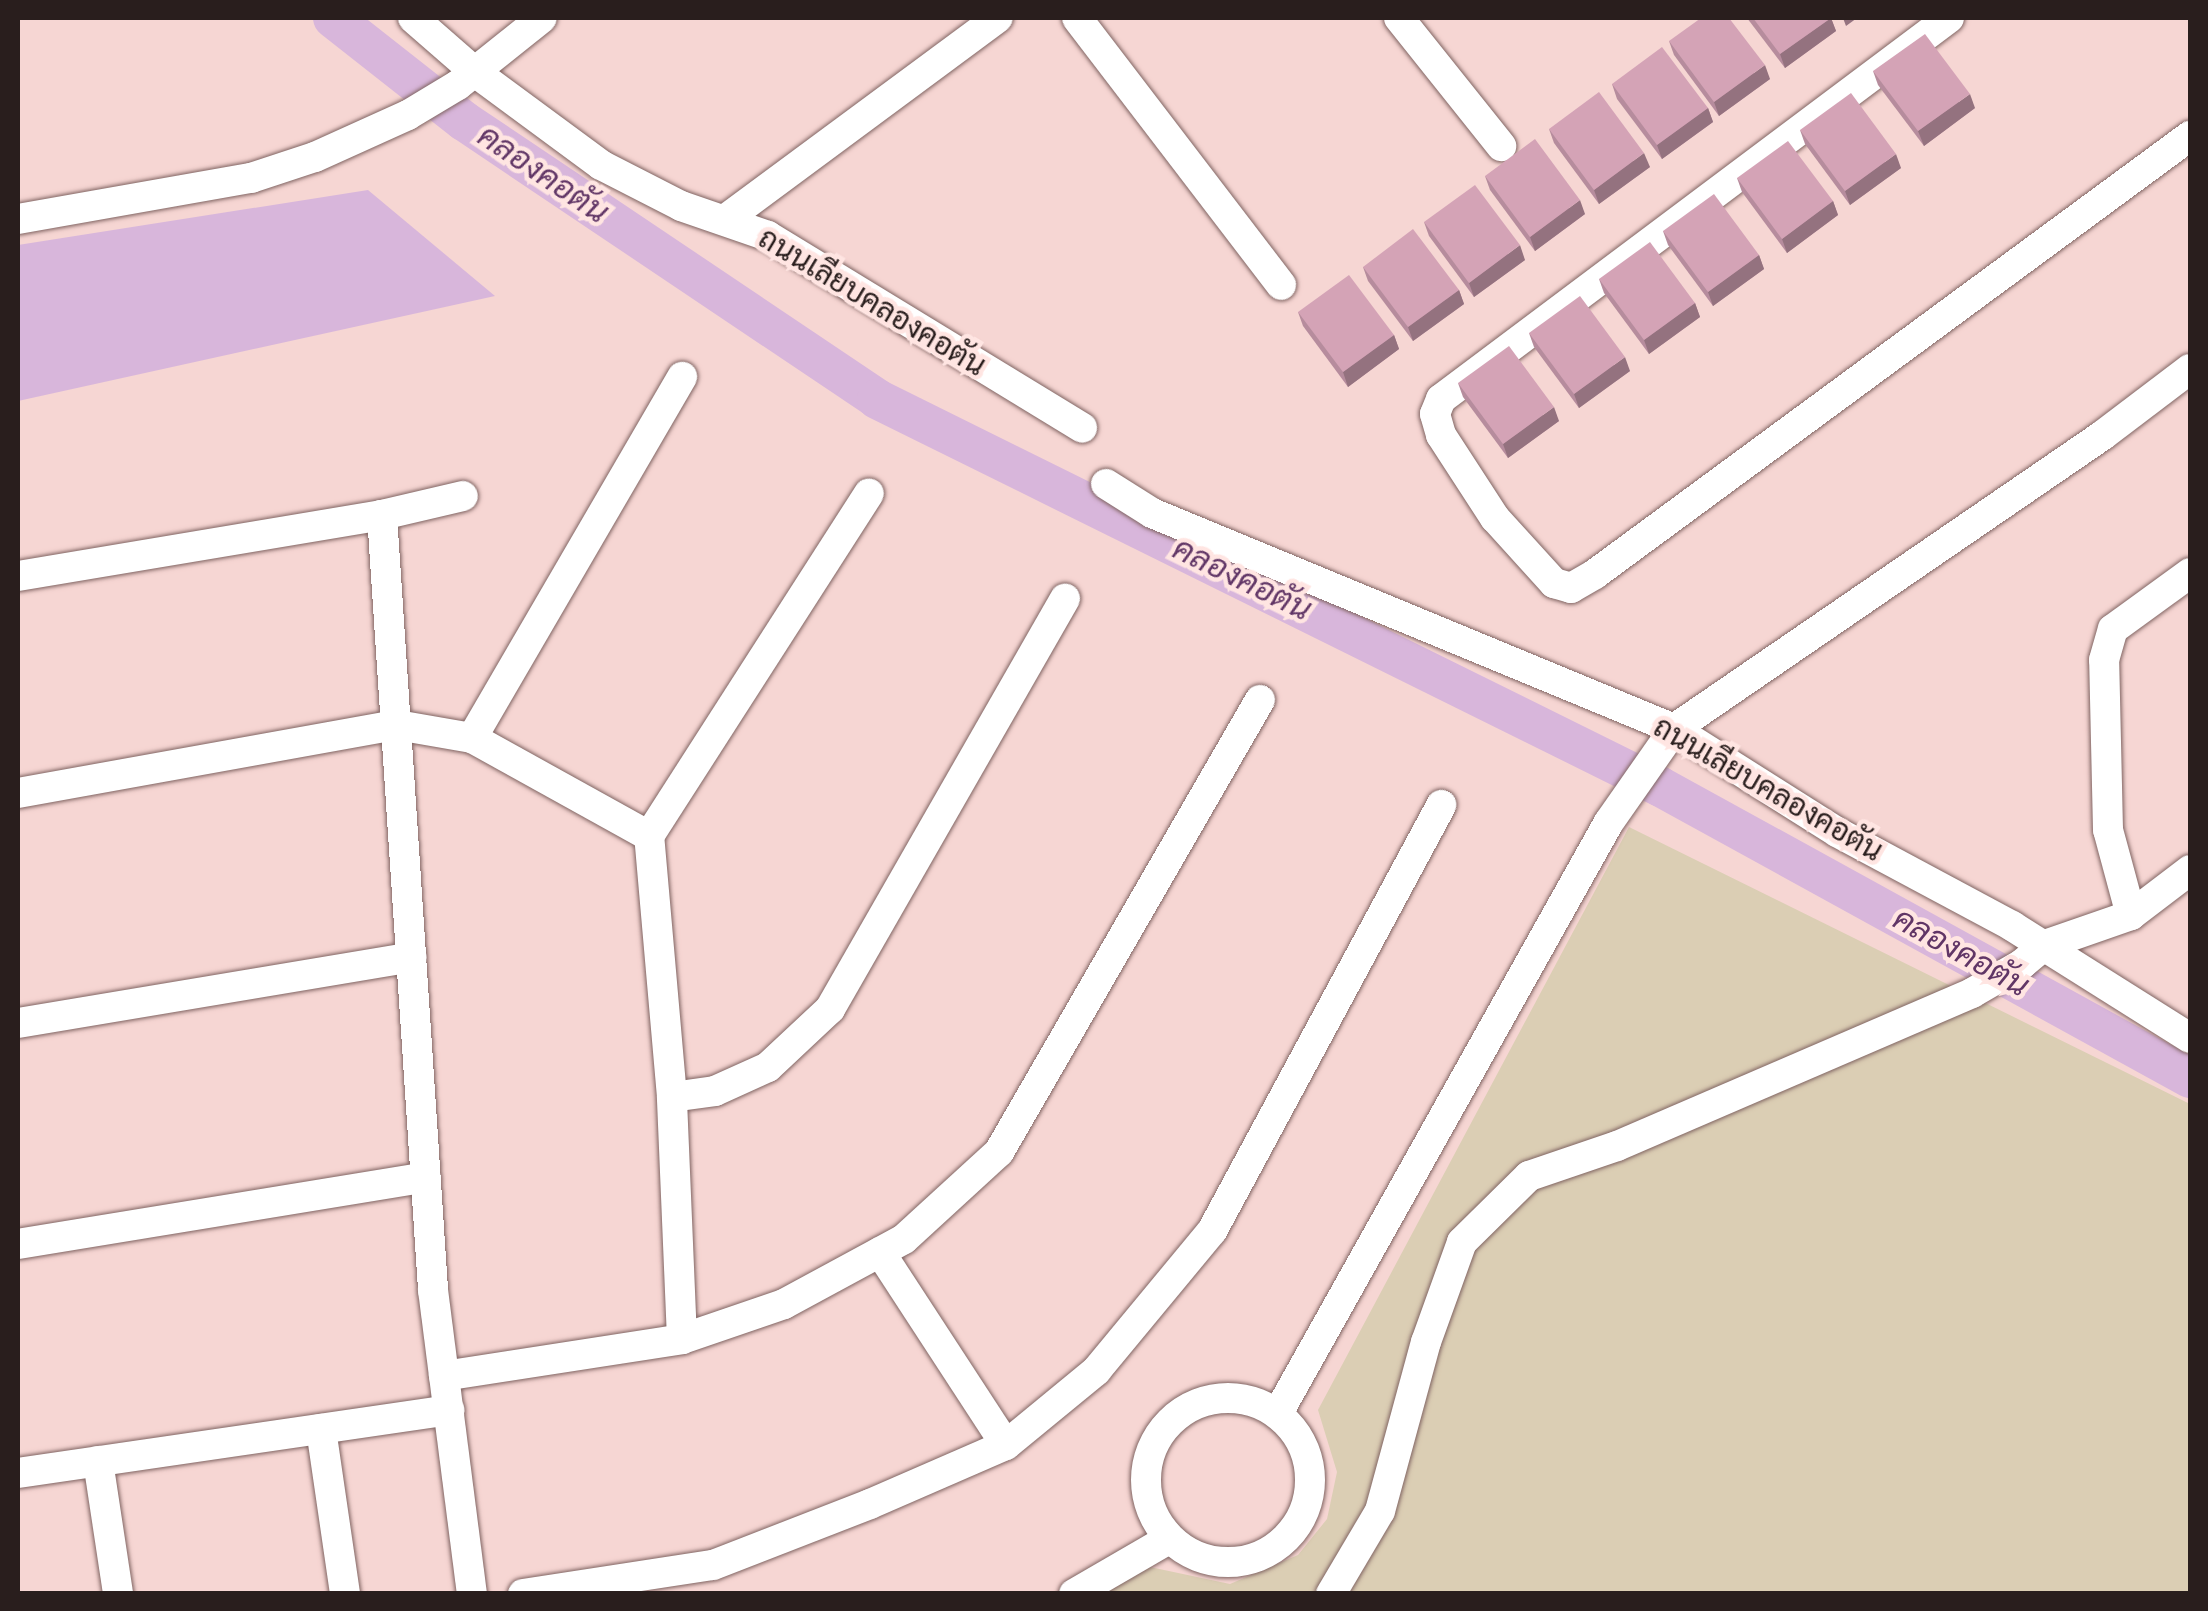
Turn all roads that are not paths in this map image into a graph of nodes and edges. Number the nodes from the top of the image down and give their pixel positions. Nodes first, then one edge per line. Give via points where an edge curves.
1 (413, 18) edge
2 (542, 18) edge
3 (998, 18) edge
4 (1076, 18) edge
5 (1398, 18) edge
6 (1950, 18) edge
7 (467, 79) junction
8 (2190, 136) edge
9 (1502, 146) dead end
10 (18, 219) edge
11 (726, 219) junction
12 (1281, 286) dead end
13 (2190, 368) edge
14 (682, 378) dead end
15 (1082, 428) dead end
16 (1106, 484) dead end
17 (868, 493) dead end
18 (463, 496) dead end
19 (382, 515) junction
20 (2190, 573) edge
21 (18, 576) edge
22 (1065, 600) dead end
23 (1260, 700) dead end
24 (397, 725) junction
25 (472, 738) junction
26 (1668, 740) junction
27 (18, 794) edge
28 (1440, 805) dead end
29 (649, 836) junction
30 (2190, 870) edge
31 (2132, 915) junction
32 (2034, 955) junction
33 (412, 957) junction
34 (18, 1023) edge
35 (2190, 1038) edge
36 (672, 1097) junction
37 (426, 1178) junction
38 (18, 1244) edge
39 (880, 1252) junction
40 (682, 1339) junction
41 (444, 1376) junction
42 (449, 1410) junction
43 (1278, 1413) junction
44 (321, 1429) junction
45 (1006, 1445) junction
46 (98, 1461) junction
47 (18, 1473) edge
48 (1169, 1539) junction
49 (118, 1594) edge
50 (345, 1594) edge
51 (472, 1594) edge
52 (523, 1594) edge
53 (1074, 1594) edge
54 (1332, 1594) edge

1 - 7 street, ถนนเลียบคลองคอตัน
2 - 7 street
3 - 11 street
4 - 12 street
5 - 9 street
6 - 8 street via 1440,399 1435,414 1441,435 1495,518 1554,583 1572,588 1594,574
7 - 10 street via 408,115 250,178
7 - 11 street, ถนนเลียบคลองคอตัน via 601,164 681,206
11 - 15 street, ถนนเลียบคลองคอตัน via 768,236
13 - 26 street
14 - 25 street
16 - 26 street, ถนนเลียบคลองคอตัน via 1152,513
17 - 29 street
18 - 19 street
19 - 21 street
19 - 24 street
20 - 31 street via 2113,629 2104,660 2108,830
22 - 36 street via 830,1008 768,1068 715,1091
23 - 39 street via 1000,1152 904,1239
24 - 25 street
24 - 27 street
24 - 33 street
25 - 29 street
26 - 32 street, ถนนเลียบคลองคอตัน via 1837,832
26 - 43 street via 1610,822
28 - 45 street via 1212,1231 1096,1371
29 - 36 street
30 - 31 street
31 - 32 street
32 - 35 street, ถนนเลียบคลองคอตัน
32 - 54 street via 1972,993 1616,1146 1529,1176 1462,1242 1426,1342 1380,1511
33 - 34 street
33 - 37 street
36 - 40 street
37 - 38 street
37 - 41 street
39 - 40 street via 784,1304
39 - 45 street
40 - 41 street
41 - 42 street
42 - 44 street
42 - 51 street
43 - 48 street via 1245,1399 1210,1400 1178,1414 1154,1441 1144,1475 1150,1510
43 - 48 street via 1306,1448 1311,1494 1292,1535 1254,1560 1208,1561
44 - 46 street
44 - 50 street
45 - 52 street via 712,1565
46 - 47 street
46 - 49 street
48 - 53 street

